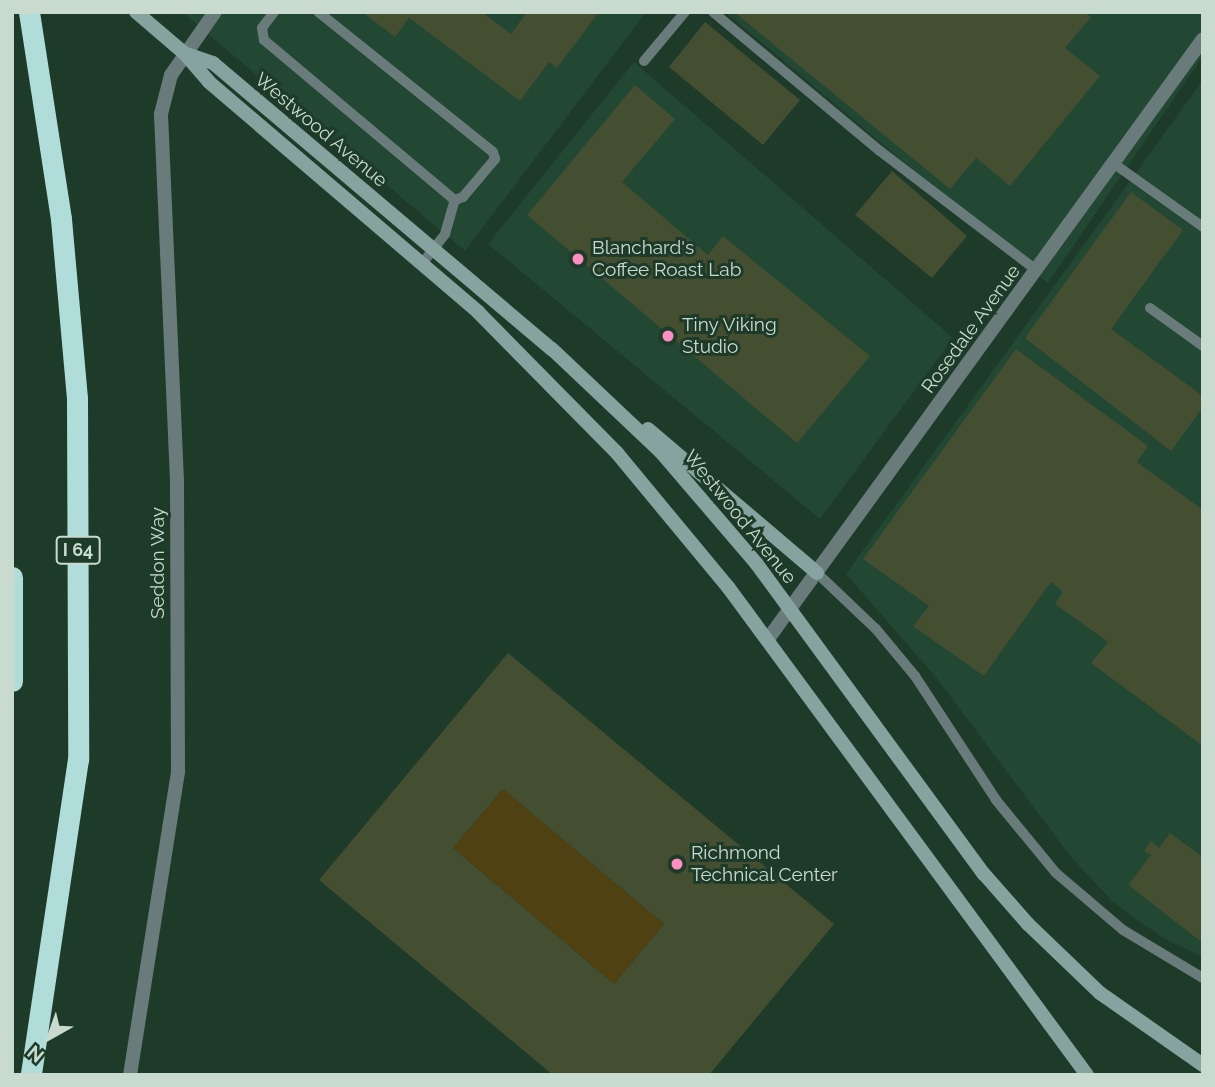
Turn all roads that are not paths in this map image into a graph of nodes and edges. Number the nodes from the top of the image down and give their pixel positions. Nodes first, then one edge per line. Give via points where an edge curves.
1 (136, 12) edge
2 (215, 12) edge
3 (274, 12) edge
4 (318, 12) edge
5 (685, 12) edge
6 (713, 12) edge
7 (30, 19) edge
8 (1203, 39) edge
9 (184, 53) junction
10 (644, 61) dead end
11 (1113, 163) junction
12 (455, 200) junction
13 (1203, 227) edge
14 (434, 250) junction
15 (421, 265) junction
16 (1036, 270) junction
17 (1150, 308) dead end
18 (1203, 346) edge
19 (613, 405) junction
20 (817, 573) junction
21 (12, 577) edge
22 (790, 609) junction
23 (768, 639) junction
24 (12, 681) edge
25 (1203, 978) edge
26 (1203, 1065) edge
27 (31, 1075) edge
28 (130, 1075) edge
29 (1087, 1075) edge

1 - 9 main road, Westwood Avenue
2 - 9 street, Seddon Way
3 - 12 lane via 262,28 264,40
4 - 12 lane via 494,152 495,159 470,192
5 - 10 lane
6 - 16 lane via 880,151
7 - 27 highway, I 64 via 61,219 77,398 78,634 78,759
8 - 11 street, Rosedale Avenue
9 - 14 main road, Westwood Avenue via 213,64
9 - 15 main road, Westwood Avenue via 209,82
9 - 28 street, Seddon Way via 171,75 161,114 177,481 178,771
11 - 13 lane
11 - 16 street, Rosedale Avenue
12 - 14 lane via 449,227
14 - 15 lane
14 - 19 main road, Westwood Avenue
15 - 23 main road, Westwood Avenue via 509,340 575,408 685,531
16 - 20 street, Rosedale Avenue
17 - 18 lane
19 - 20 main road via 674,448
19 - 22 main road, Westwood Avenue via 712,508
20 - 22 street, Rosedale Avenue
20 - 25 lane via 868,621 915,676 996,800 1056,873 1123,930
21 - 24 highway
22 - 23 street, Rosedale Avenue
22 - 26 main road, Westwood Avenue via 984,874 1028,924 1100,993
23 - 29 main road, Westwood Avenue

